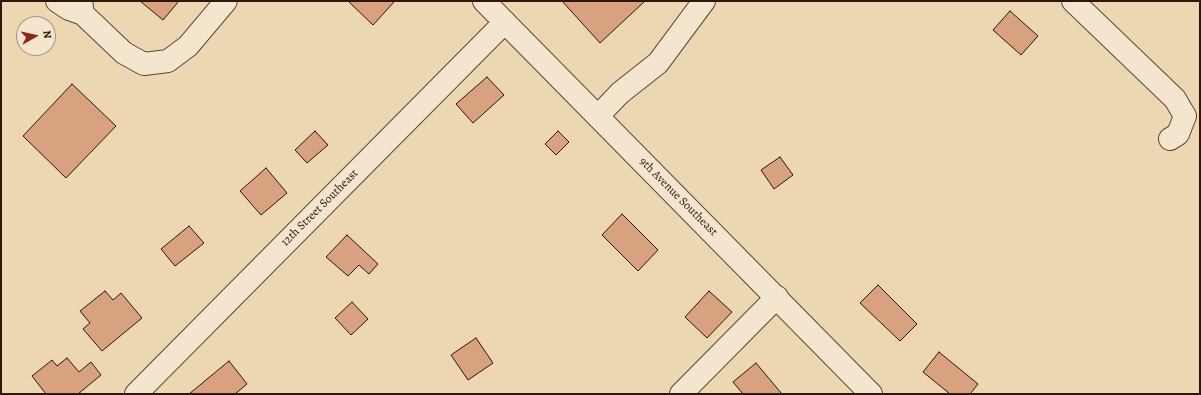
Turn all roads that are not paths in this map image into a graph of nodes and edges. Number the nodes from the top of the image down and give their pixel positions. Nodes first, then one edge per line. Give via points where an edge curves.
1 (57, 1) edge
2 (226, 1) edge
3 (484, 1) edge
4 (704, 1) edge
5 (1073, 1) edge
6 (82, 8) edge
7 (506, 22) junction
8 (598, 116) junction
9 (1170, 139) dead end
10 (777, 297) junction
11 (136, 394) edge
12 (681, 394) edge
13 (871, 394) edge

1 - 6 street via 69,9
2 - 6 street via 188,46 168,61 144,64 124,53
3 - 7 street, 9th Avenue Southeast
4 - 8 street via 658,63 620,93
5 - 9 street via 1175,99 1185,116 1178,134
7 - 8 street, 9th Avenue Southeast
7 - 11 street, 12th Street Southeast
8 - 10 street, 9th Avenue Southeast
10 - 12 street
10 - 13 street, 9th Avenue Southeast

